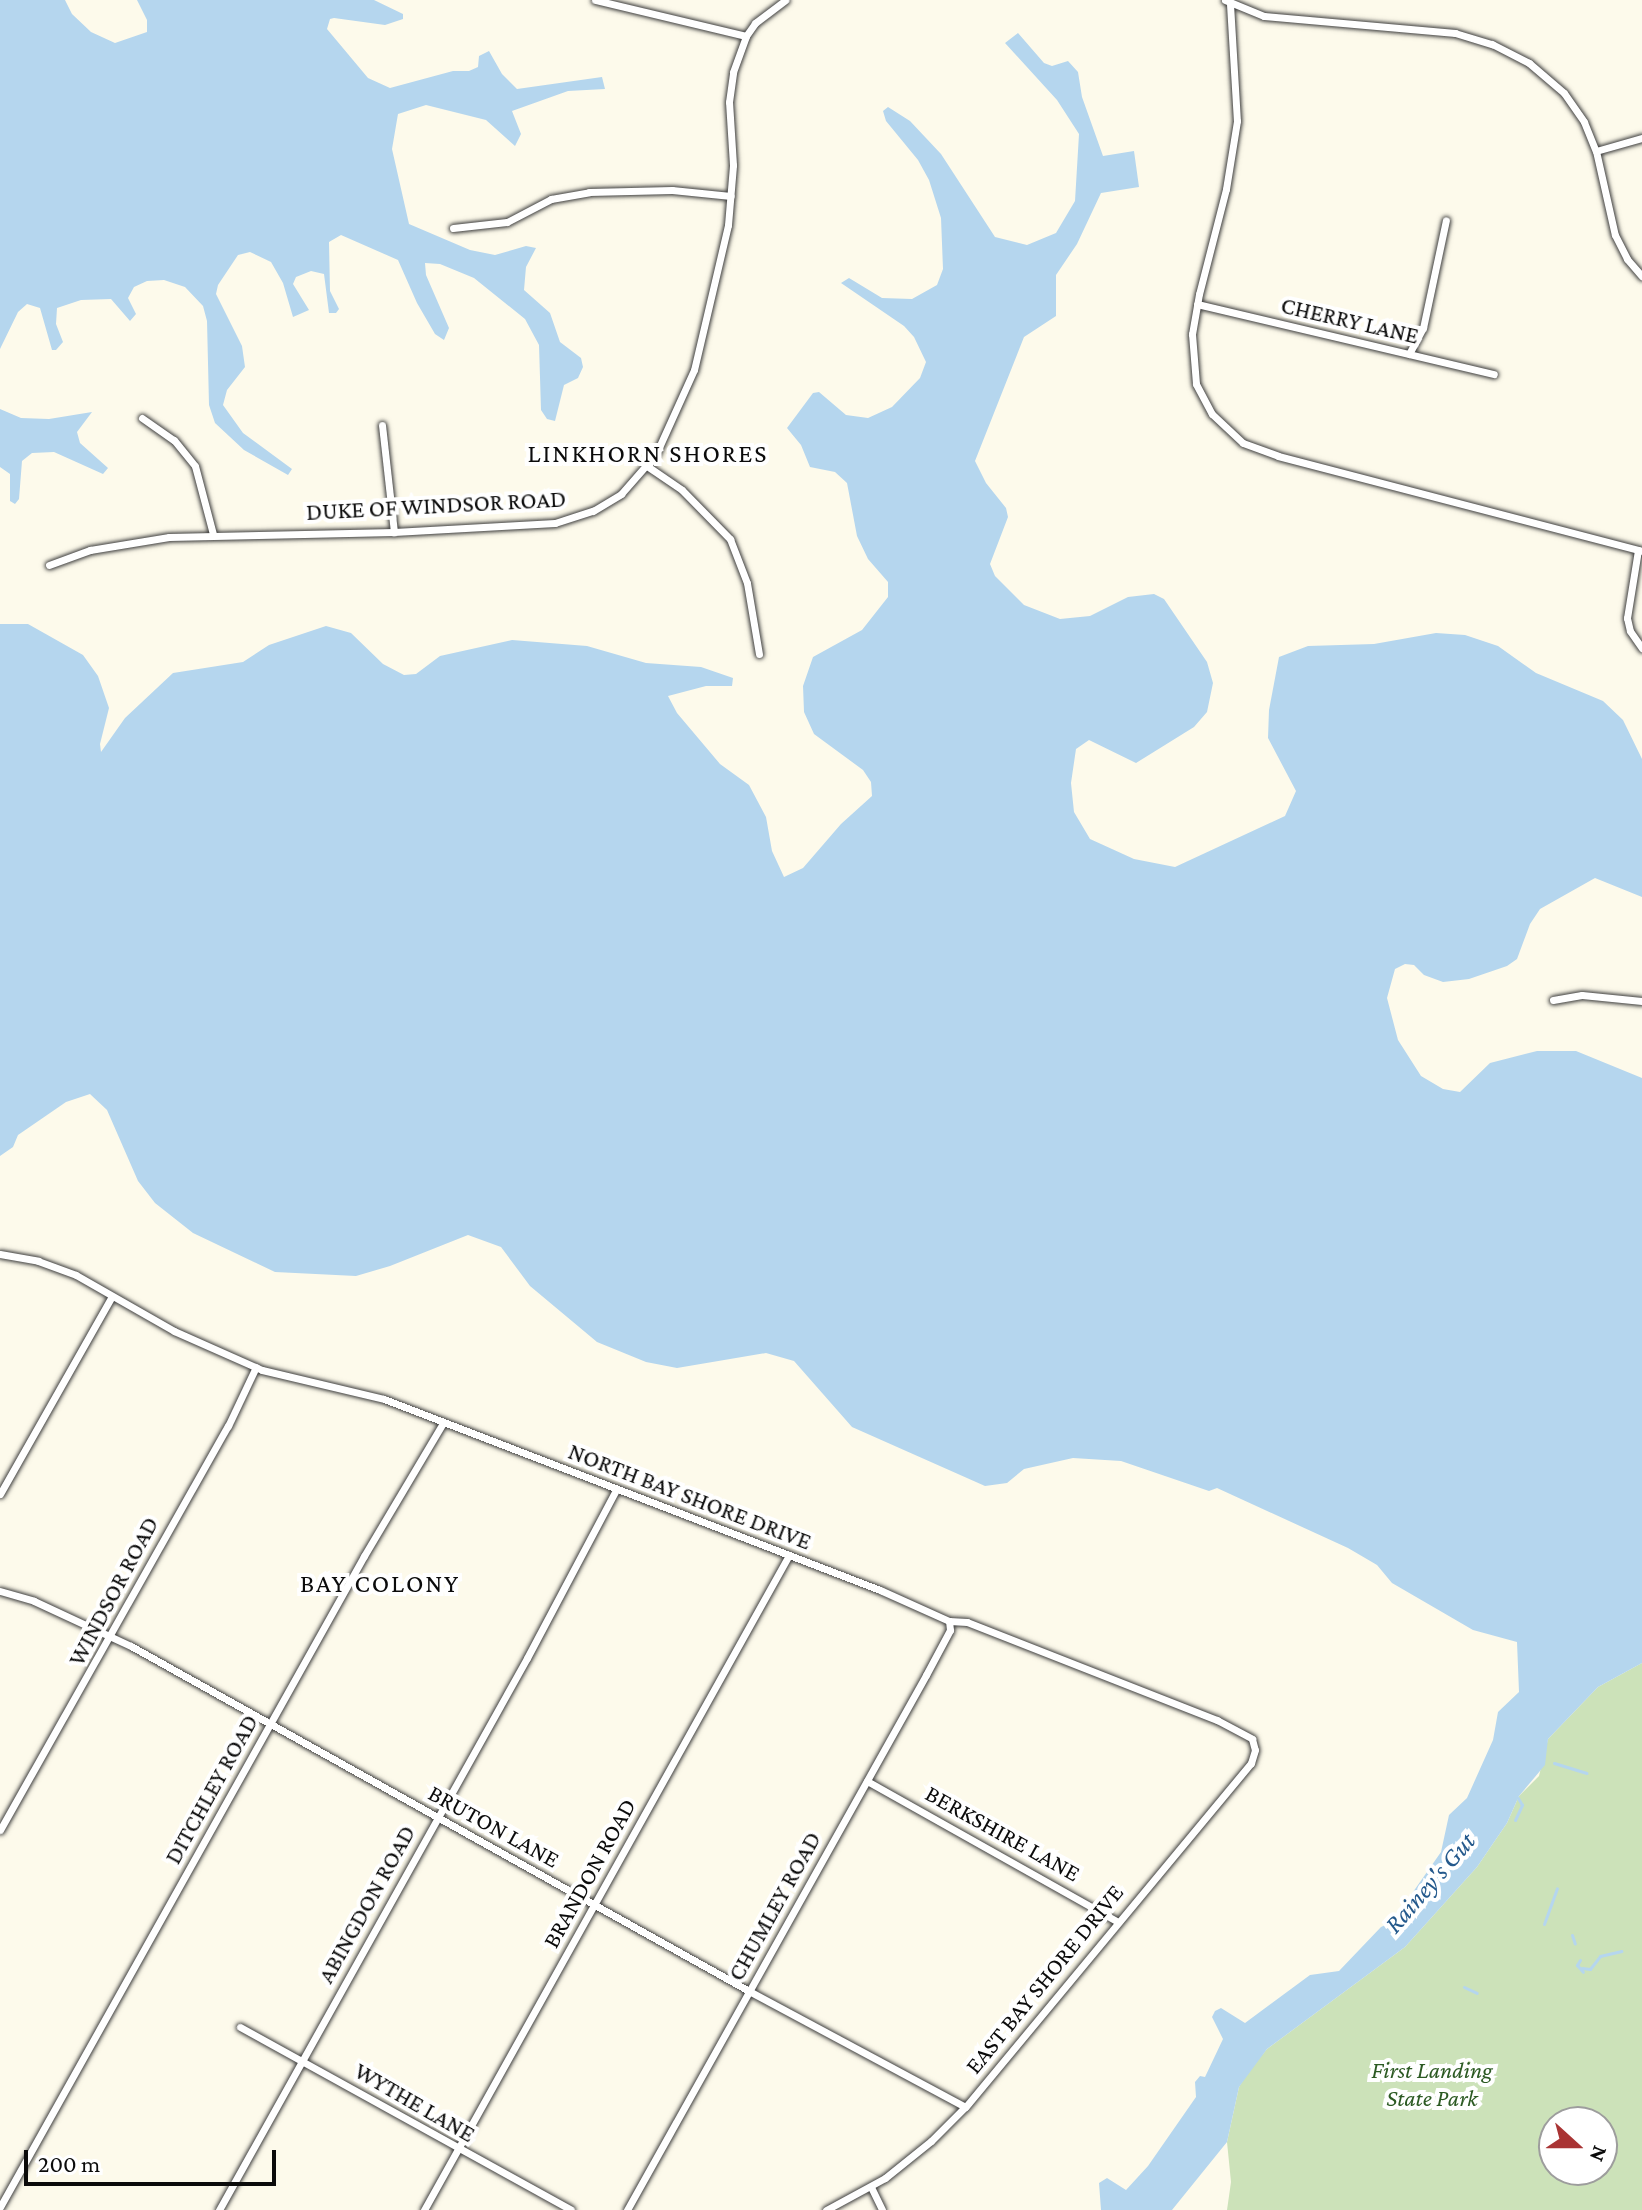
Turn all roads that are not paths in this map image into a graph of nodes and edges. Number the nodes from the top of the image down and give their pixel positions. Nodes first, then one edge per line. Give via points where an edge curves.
1 (595, 0) edge
2 (785, 0) edge
3 (1227, 2) edge
4 (631, 4) edge
5 (746, 36) junction
6 (1642, 138) edge
7 (1596, 151) junction
8 (731, 196) junction
9 (1446, 220) dead end
10 (453, 228) dead end
11 (1642, 276) edge
12 (1197, 304) junction
13 (1409, 354) junction
14 (1494, 374) dead end
15 (142, 418) dead end
16 (382, 425) dead end
17 (647, 466) junction
18 (394, 532) junction
19 (213, 534) junction
20 (1640, 551) edge
21 (49, 565) dead end
22 (1642, 648) edge
23 (759, 654) dead end
24 (1553, 1000) dead end
25 (1642, 1001) edge
26 (0, 1254) edge
27 (112, 1296) junction
28 (256, 1367) junction
29 (443, 1423) junction
30 (616, 1490) junction
31 (0, 1494) edge
32 (789, 1555) junction
33 (0, 1591) edge
34 (949, 1621) junction
35 (111, 1635) junction
36 (270, 1724) junction
37 (1252, 1739) joint
38 (867, 1781) junction
39 (437, 1817) junction
40 (0, 1830) edge
41 (594, 1904) junction
42 (1118, 1922) junction
43 (749, 1991) junction
44 (240, 2027) dead end
45 (302, 2061) junction
46 (965, 2107) junction
47 (458, 2149) junction
48 (871, 2187) junction
49 (0, 2207) edge
50 (219, 2210) edge
51 (424, 2210) edge
52 (571, 2210) edge
53 (627, 2210) edge
54 (826, 2210) edge
55 (882, 2210) edge

1 - 4 street
2 - 5 street, DUKE OF WINDSOR ROAD
3 - 7 street via 1264,16 1455,33 1492,44 1554,83 1580,115
3 - 12 street via 1237,121
4 - 5 street
5 - 8 street, DUKE OF WINDSOR ROAD via 730,90
6 - 7 street
7 - 11 street via 1615,235
8 - 10 street via 672,190 589,192 551,199 507,222
8 - 17 street, DUKE OF WINDSOR ROAD via 694,370
9 - 13 street via 1423,328
12 - 13 street, CHERRY LANE
12 - 20 street via 1192,355 1200,395 1213,416 1243,443
13 - 14 street, CHERRY LANE
15 - 19 street via 174,440 195,466
16 - 18 street
17 - 18 street, DUKE OF WINDSOR ROAD via 608,503 568,520
17 - 23 street via 682,490 730,539 747,583
18 - 19 street, DUKE OF WINDSOR ROAD
19 - 21 street, DUKE OF WINDSOR ROAD via 115,544
20 - 22 street via 1627,618 1633,639
24 - 25 street via 1582,995
26 - 27 street, NORTH BAY SHORE DRIVE via 57,1267
27 - 28 street, NORTH BAY SHORE DRIVE via 186,1337
27 - 31 street
28 - 29 street, NORTH BAY SHORE DRIVE via 384,1399
28 - 35 street, WINDSOR ROAD
29 - 30 street, NORTH BAY SHORE DRIVE
29 - 36 street, DITCHLEY ROAD
30 - 32 street, NORTH BAY SHORE DRIVE
30 - 39 street, ABINGDON ROAD
32 - 34 street, NORTH BAY SHORE DRIVE
32 - 41 street, BRANDON ROAD
33 - 35 street, BRUTON LANE
34 - 37 street, NORTH BAY SHORE DRIVE via 967,1622 1217,1720
34 - 38 street, CHUMLEY ROAD via 950,1630
35 - 36 street, BRUTON LANE
35 - 40 street, WINDSOR ROAD
36 - 39 street, BRUTON LANE
36 - 49 street, DITCHLEY ROAD
37 - 42 street, EAST BAY SHORE DRIVE via 1251,1763
38 - 42 street, BERKSHIRE LANE
38 - 43 street, CHUMLEY ROAD
39 - 41 street, BRUTON LANE
39 - 45 street, ABINGDON ROAD
41 - 43 street, BRUTON LANE
41 - 47 street, BRANDON ROAD
42 - 46 street, EAST BAY SHORE DRIVE
43 - 46 street, BRUTON LANE
43 - 53 street, CHUMLEY ROAD
44 - 45 street, WYTHE LANE
45 - 47 street, WYTHE LANE
45 - 50 street, ABINGDON ROAD
46 - 48 street, EAST BAY SHORE DRIVE
47 - 51 street, BRANDON ROAD
47 - 52 street, WYTHE LANE
48 - 54 street, EAST BAY SHORE DRIVE
48 - 55 street

